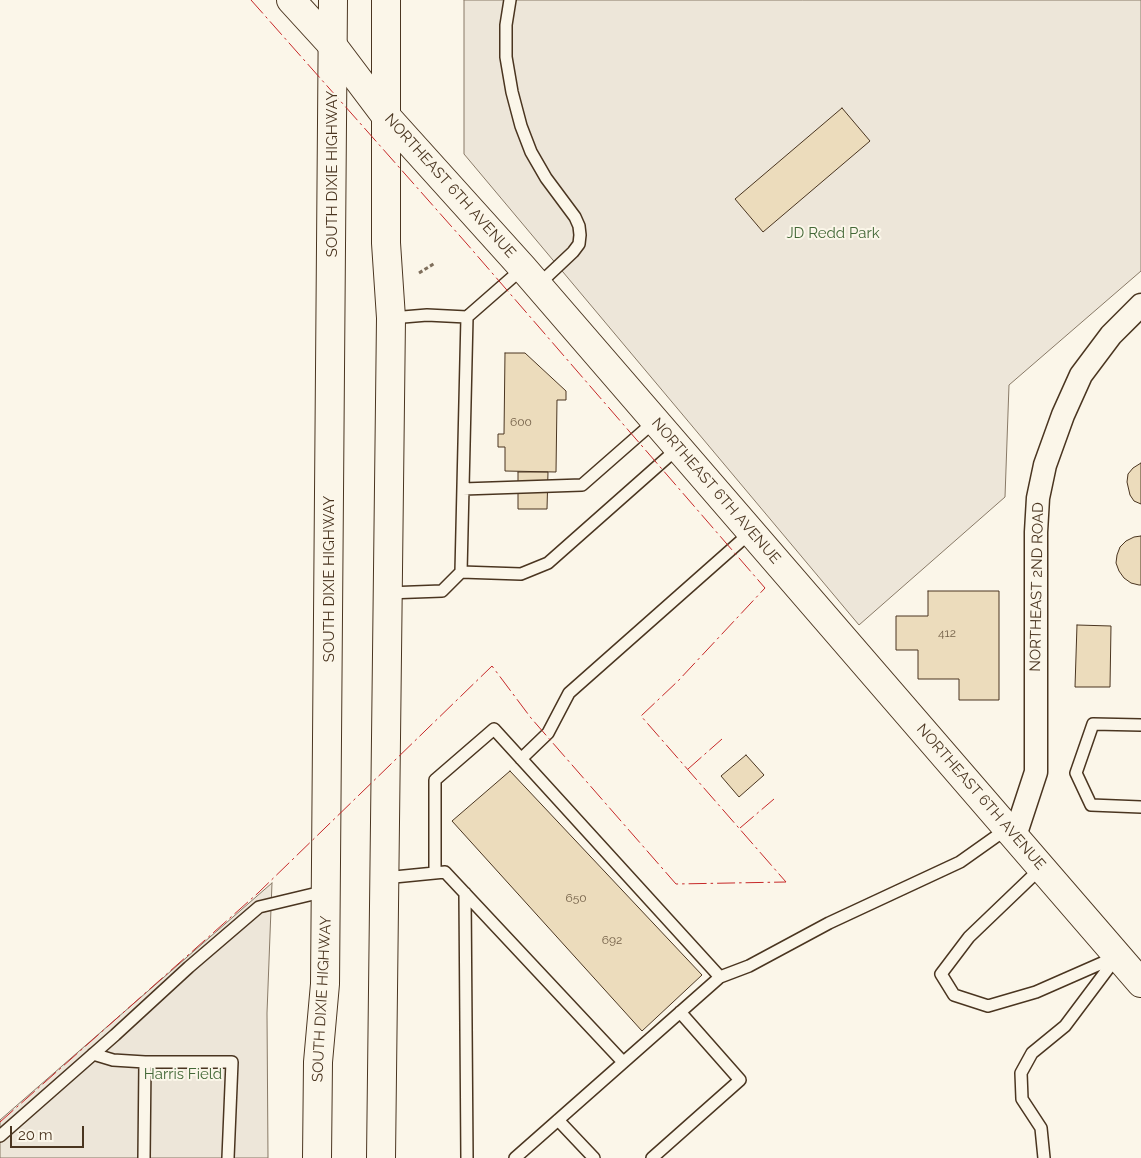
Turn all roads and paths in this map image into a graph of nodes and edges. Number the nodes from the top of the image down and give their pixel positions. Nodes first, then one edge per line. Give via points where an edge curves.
1 (291, 0) edge
2 (333, 0) edge
3 (386, 0) edge
4 (510, 0) edge
5 (333, 46) junction
6 (385, 115) junction
7 (435, 263) dead end
8 (419, 274) dead end
9 (531, 276) junction
10 (1141, 305) edge
11 (391, 318) junction
12 (467, 318) junction
13 (655, 421) junction
14 (678, 448) junction
15 (463, 489) junction
16 (751, 532) junction
17 (461, 572) junction
18 (387, 593) junction
19 (1141, 725) edge
20 (521, 759) junction
21 (1141, 807) edge
22 (1011, 832) junction
23 (1042, 868) junction
24 (435, 873) junction
25 (384, 878) junction
26 (326, 891) junction
27 (465, 893) junction
28 (1118, 956) junction
29 (720, 976) junction
30 (1141, 983) edge
31 (680, 1012) junction
32 (93, 1054) junction
33 (145, 1062) junction
34 (623, 1062) junction
35 (558, 1120) junction
36 (0, 1136) edge
37 (144, 1158) edge
38 (228, 1158) edge
39 (317, 1158) edge
40 (381, 1158) edge
41 (467, 1158) edge
42 (515, 1158) edge
43 (594, 1158) edge
44 (652, 1158) edge
45 (1044, 1158) edge

1 - 5 main road, NORTHEAST 6TH AVENUE
2 - 5 main road, SOUTH DIXIE HIGHWAY
3 - 6 main road
4 - 9 lane via 506,57 521,126 546,178 575,217 580,235 573,252
5 - 6 main road, NORTHEAST 6TH AVENUE
5 - 26 main road, SOUTH DIXIE HIGHWAY
6 - 9 main road, NORTHEAST 6TH AVENUE
6 - 11 main road via 386,243
7 - 8 path
9 - 12 lane
9 - 13 main road, NORTHEAST 6TH AVENUE
10 - 22 street, NORTHEAST 2ND ROAD via 1111,335 1081,375 1045,465 1038,498 1036,532 1036,772
11 - 12 lane
11 - 18 main road
12 - 15 lane
13 - 14 main road, NORTHEAST 6TH AVENUE
13 - 15 lane via 582,485
14 - 16 main road, NORTHEAST 6TH AVENUE
14 - 17 lane via 548,563 521,574
15 - 17 lane
16 - 20 lane via 569,693 548,733
16 - 22 main road, NORTHEAST 6TH AVENUE
17 - 18 lane via 442,591
18 - 25 main road
19 - 21 lane via 1093,724 1076,773 1091,805
20 - 24 lane via 494,729 435,780
20 - 29 lane
22 - 23 main road, NORTHEAST 6TH AVENUE
22 - 29 lane via 960,862 829,922 750,966
23 - 28 main road, NORTHEAST 6TH AVENUE
23 - 28 lane via 969,938 941,974 954,995 988,1006 1036,992
24 - 25 lane
24 - 27 lane via 445,872
25 - 40 main road
26 - 32 lane via 259,907
26 - 39 main road, SOUTH DIXIE HIGHWAY
27 - 34 lane
27 - 41 lane
28 - 30 main road, NORTHEAST 6TH AVENUE
28 - 45 lane via 1065,1026 1032,1053 1021,1073 1022,1099 1041,1128
29 - 31 lane
31 - 34 lane
31 - 44 lane via 740,1080
32 - 33 lane via 113,1060
32 - 36 lane
33 - 37 lane
33 - 38 lane via 232,1062
34 - 35 lane
35 - 42 lane
35 - 43 lane

